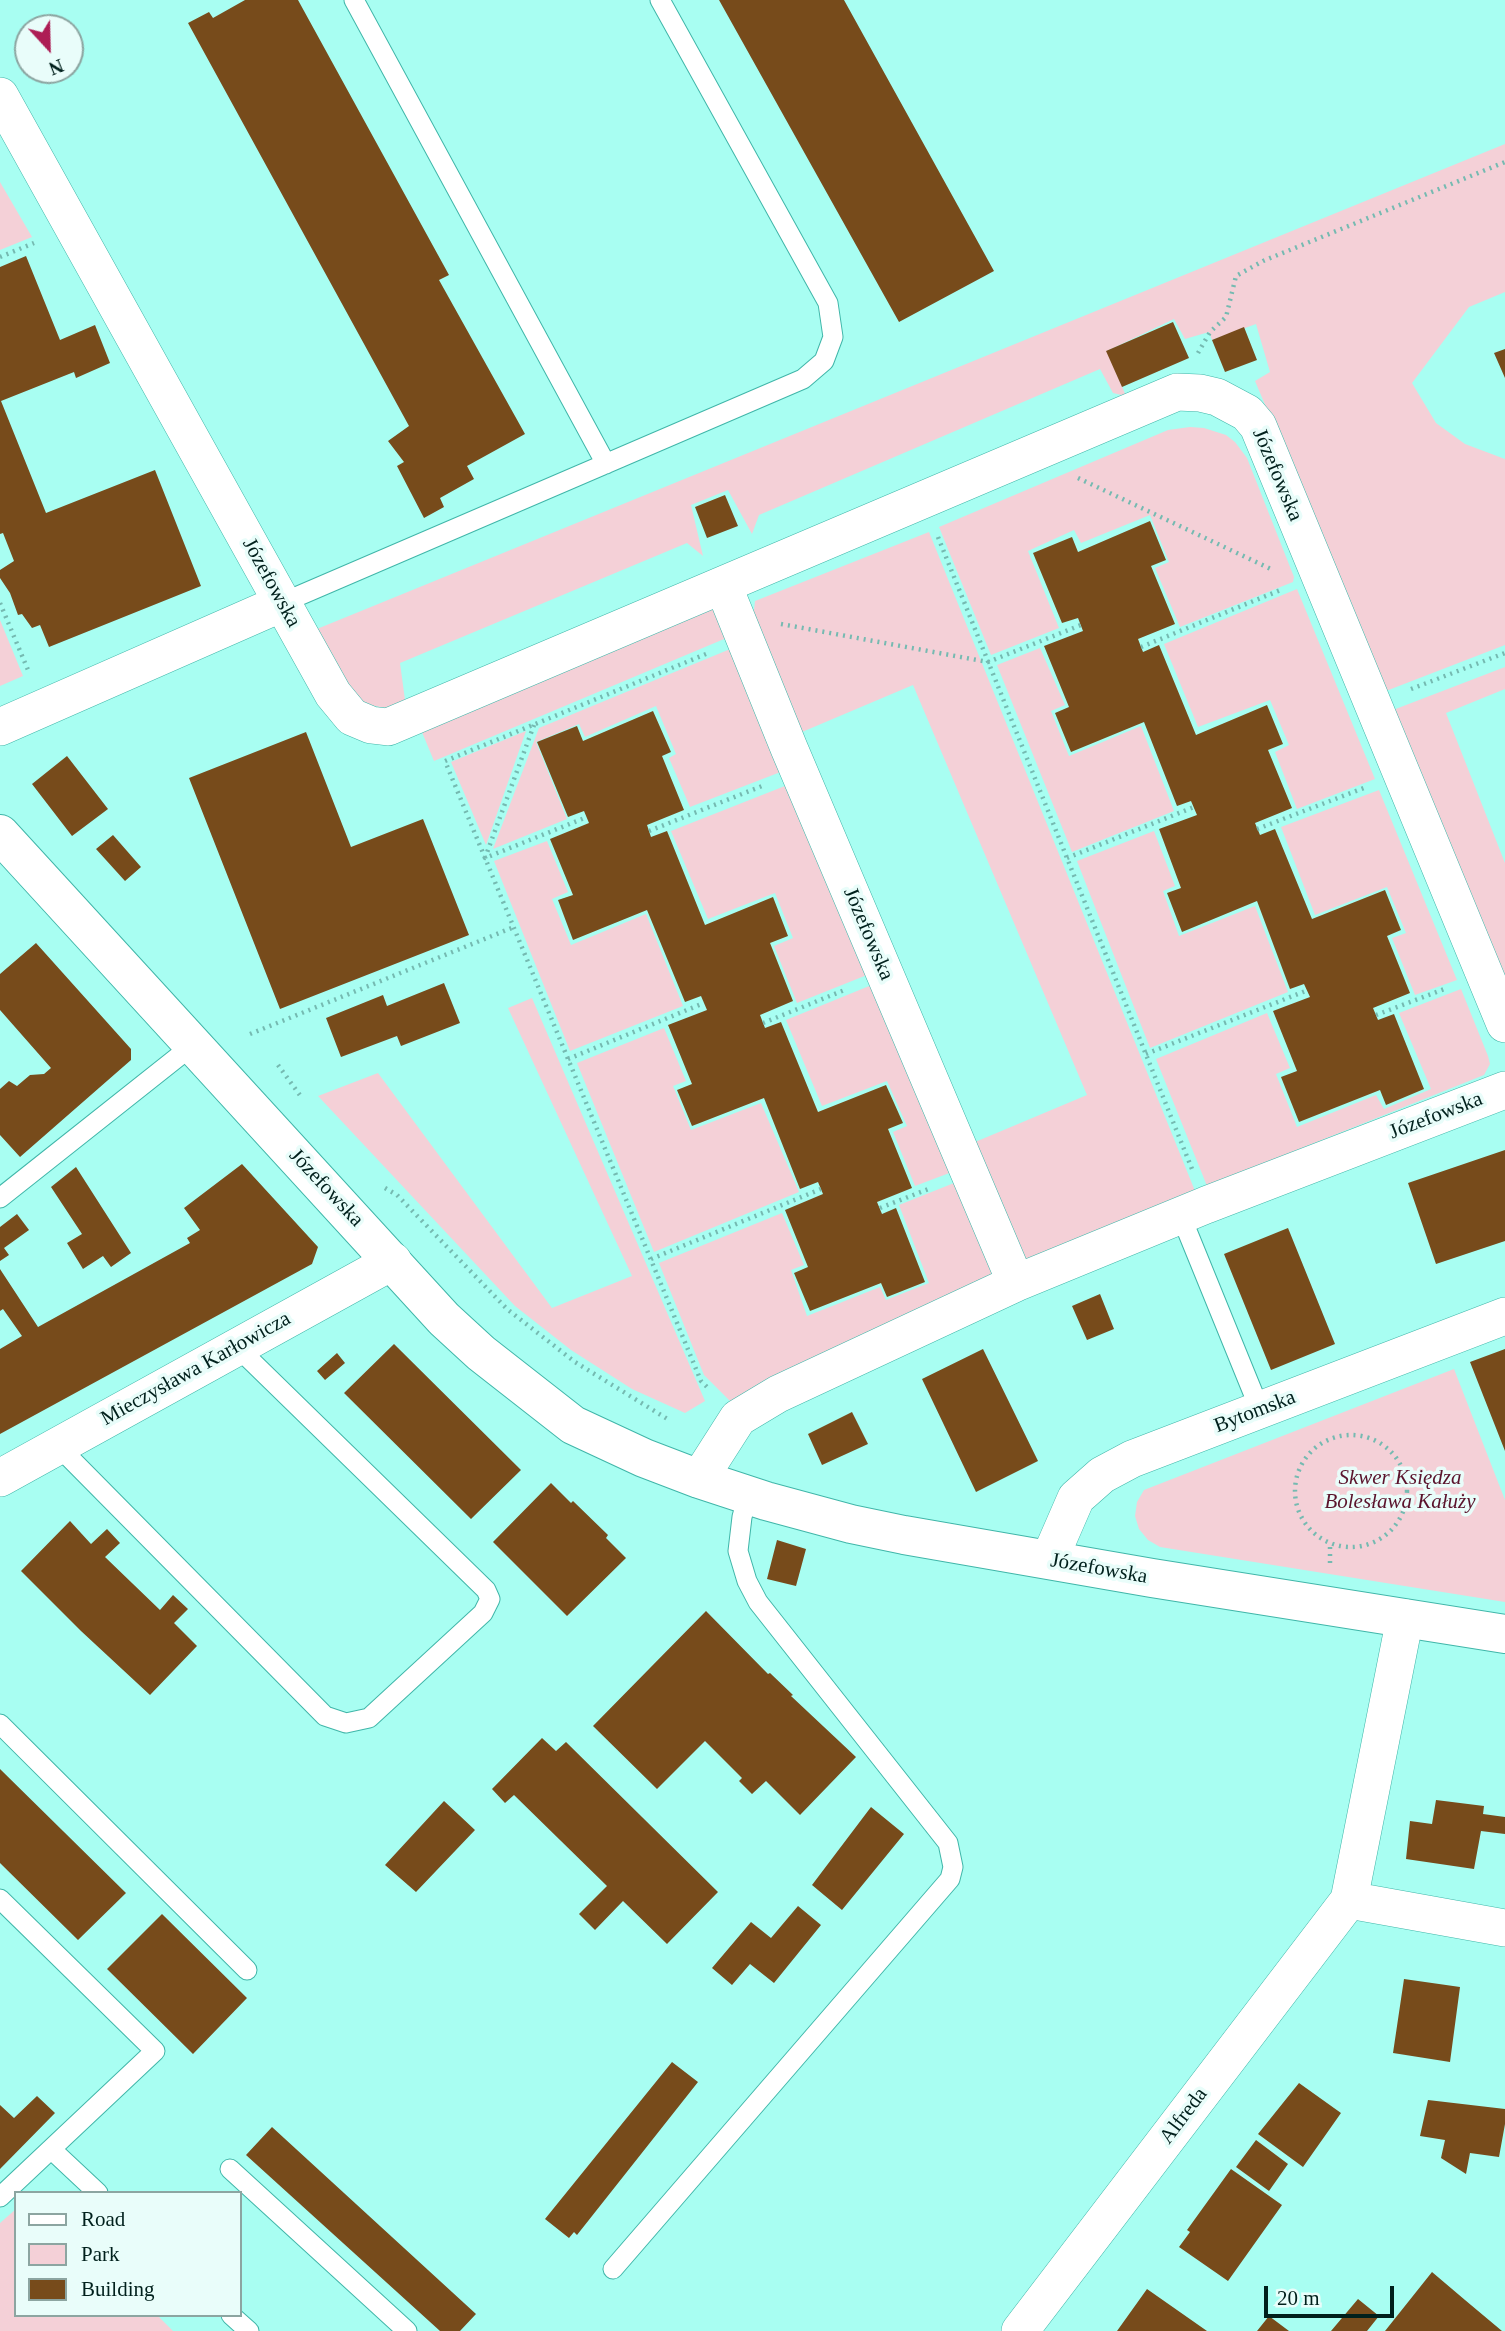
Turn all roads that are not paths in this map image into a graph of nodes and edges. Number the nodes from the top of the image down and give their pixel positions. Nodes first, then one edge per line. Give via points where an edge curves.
1 (354, 0) edge
2 (660, 0) edge
3 (0, 96) edge
4 (606, 464) junction
5 (723, 584) junction
6 (282, 603) junction
7 (0, 727) edge
8 (0, 834) edge
9 (1505, 1024) edge
10 (193, 1045) junction
11 (1505, 1090) edge
12 (0, 1198) edge
13 (1194, 1211) junction
14 (393, 1261) junction
15 (1016, 1283) junction
16 (1505, 1316) edge
17 (237, 1347) junction
18 (1260, 1410) junction
19 (58, 1446) junction
20 (708, 1464) junction
21 (0, 1478) edge
22 (748, 1495) junction
23 (1049, 1560) junction
24 (1405, 1618) junction
25 (1505, 1634) edge
26 (0, 1724) edge
27 (0, 1899) edge
28 (1349, 1900) junction
29 (1505, 1928) edge
30 (247, 1970) dead end
31 (51, 2149) junction
32 (230, 2169) dead end
33 (96, 2191) edge
34 (0, 2197) edge
35 (613, 2269) dead end
36 (234, 2317) edge
37 (249, 2331) edge
38 (407, 2331) edge
39 (1020, 2331) edge

1 - 4 lane
2 - 4 lane via 828,303 833,337 824,361 803,379
3 - 6 street, Józefowska
4 - 6 lane
5 - 6 street, Józefowska via 388,727 352,717
5 - 9 street, Józefowska via 1177,393 1217,397 1247,412 1258,426
5 - 15 street, Józefowska
6 - 7 street
8 - 10 street, Józefowska
10 - 12 lane
10 - 14 street, Józefowska
11 - 13 street, Józefowska
13 - 15 street, Józefowska
13 - 18 lane
14 - 17 street, Mieczysława Karłowicza
14 - 20 street, Józefowska via 481,1353 573,1424 644,1458
15 - 20 street, Józefowska via 778,1394 738,1418
16 - 18 street, Bytomska
17 - 19 street, Mieczysława Karłowicza
17 - 19 lane via 486,1590 490,1599 484,1613 369,1718 346,1723 325,1716
18 - 23 street, Bytomska via 1102,1475 1076,1498
19 - 21 street, Mieczysława Karłowicza
20 - 22 street, Józefowska
22 - 23 street, Józefowska via 904,1535
22 - 35 lane via 738,1550 758,1602 948,1843 953,1867 950,1879
23 - 24 street, Józefowska
24 - 25 street, Józefowska
24 - 28 street, Alfreda
26 - 30 lane
27 - 31 lane via 155,2051
28 - 29 street
28 - 39 street, Alfreda
31 - 33 lane
31 - 34 lane
32 - 38 lane
36 - 37 lane

